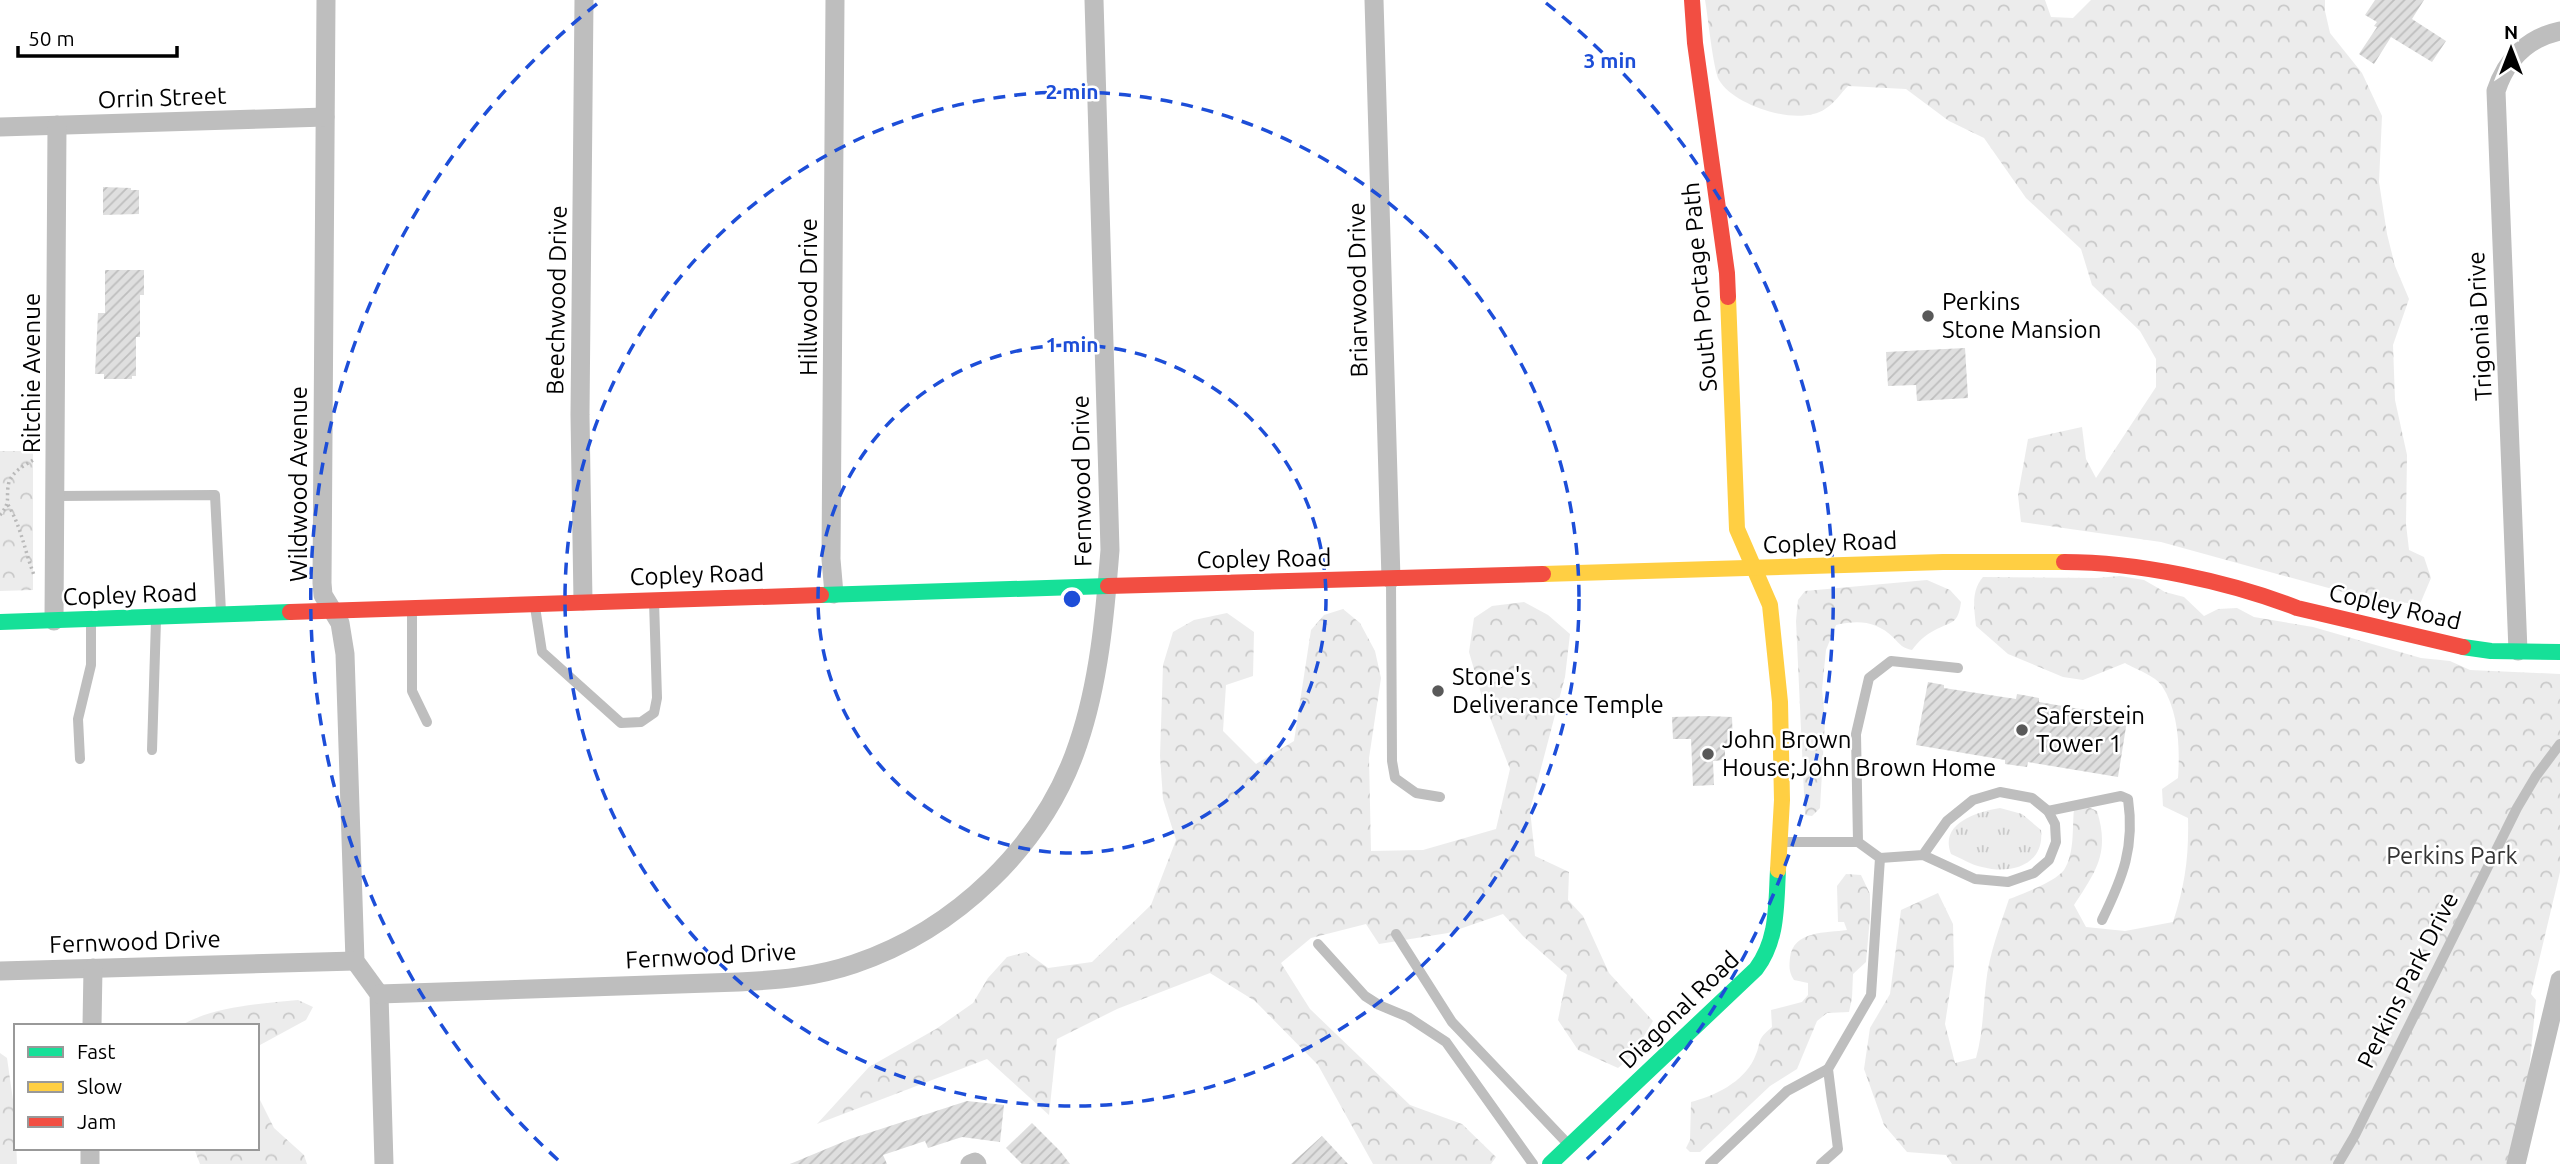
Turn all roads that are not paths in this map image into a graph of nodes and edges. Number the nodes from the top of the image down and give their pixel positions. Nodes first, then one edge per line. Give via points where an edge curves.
1 (326, 0) edge
2 (584, 0) edge
3 (835, 0) edge
4 (1094, 0) edge
5 (1374, 0) edge
6 (1692, 0) edge
7 (2560, 31) edge
8 (325, 117) junction
9 (57, 125) junction
10 (0, 127) edge
11 (56, 496) junction
12 (1756, 568) junction
13 (1391, 579) junction
14 (1107, 585) junction
15 (834, 594) junction
16 (654, 599) junction
17 (583, 601) junction
18 (535, 603) junction
19 (412, 607) junction
20 (331, 609) junction
21 (221, 614) junction
22 (156, 616) junction
23 (91, 619) junction
24 (54, 621) junction
25 (0, 622) edge
26 (2518, 651) junction
27 (2560, 652) edge
28 (1958, 668) dead end
29 (427, 722) dead end
30 (2560, 744) edge
31 (152, 750) dead end
32 (80, 759) dead end
33 (1440, 797) dead end
34 (2048, 811) junction
35 (1780, 842) junction
36 (1858, 842) junction
37 (1923, 855) junction
38 (1881, 858) junction
39 (2102, 920) dead end
40 (1396, 934) dead end
41 (1318, 944) dead end
42 (355, 961) junction
43 (93, 968) junction
44 (0, 971) edge
45 (2560, 981) edge
46 (379, 994) junction
47 (92, 1024) edge
48 (1828, 1069) junction
49 (1569, 1146) junction
50 (384, 1164) edge
51 (970, 1164) edge
52 (977, 1164) edge
53 (1533, 1164) edge
54 (1550, 1164) edge
55 (1710, 1164) edge
56 (1821, 1164) edge
57 (2338, 1164) edge
58 (2516, 1164) edge

1 - 8 street, Wildwood Avenue
2 - 17 street, Beechwood Drive
3 - 15 street, Hillwood Drive
4 - 14 street, Fernwood Drive via 1110,550
5 - 13 street, Briarwood Drive
6 - 12 main road, South Portage Path via 1727,273 1737,530
7 - 26 street, Trigonia Drive via 2531,41 2512,59 2496,91
8 - 9 street, Orrin Street
8 - 20 street, Wildwood Avenue via 322,583
9 - 10 street, Orrin Street
9 - 11 street, Ritchie Avenue
11 - 21 lane via 215,495
11 - 24 street, Ritchie Avenue
12 - 13 main road, Copley Road
12 - 26 main road, Copley Road via 1956,562 2120,564 2465,647
12 - 35 main road, Diagonal Road via 1770,605 1780,702
13 - 14 main road, Copley Road
13 - 33 lane via 1395,778 1416,793
14 - 15 main road, Copley Road
14 - 46 street, Fernwood Drive via 1088,710 1057,792 999,874 920,935 854,964 788,979
15 - 16 main road, Copley Road
16 - 17 main road, Copley Road
16 - 18 lane via 654,712 641,722 621,723 542,652
17 - 18 main road, Copley Road
18 - 19 main road, Copley Road
19 - 20 main road, Copley Road
19 - 29 lane via 412,691
20 - 21 main road, Copley Road
20 - 42 street, Wildwood Avenue via 340,623 345,654
21 - 22 main road, Copley Road
22 - 23 main road, Copley Road
22 - 31 lane
23 - 24 main road, Copley Road
23 - 32 lane via 91,665 78,719
24 - 25 main road, Copley Road
26 - 27 main road, Copley Road
28 - 36 lane via 1891,661 1869,678 1856,734
30 - 57 lane, Perkins Park Drive via 2517,808
34 - 37 lane via 2016,793 2000,792 1973,800 1947,821
34 - 37 lane via 2055,824 2056,842 2049,860 2034,873 2008,882 1975,879
34 - 39 lane via 2121,796 2128,799 2130,847
35 - 36 lane
35 - 49 main road, Diagonal Road via 1774,931 1761,964
36 - 38 lane
37 - 38 lane
38 - 48 lane via 1871,995
40 - 49 lane via 1452,1022
41 - 53 lane via 1365,996 1446,1042
42 - 43 street, Fernwood Drive
42 - 46 street
43 - 44 street, Fernwood Drive
43 - 47 street
45 - 58 street
46 - 50 street
48 - 55 lane via 1787,1090
48 - 56 lane via 1838,1149
49 - 54 main road, Diagonal Road
51 - 52 street

